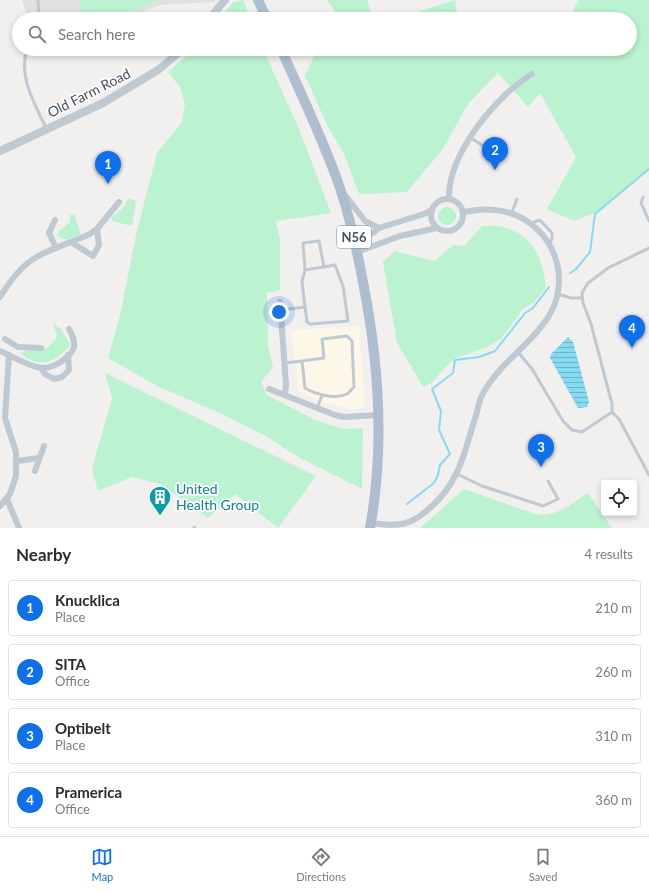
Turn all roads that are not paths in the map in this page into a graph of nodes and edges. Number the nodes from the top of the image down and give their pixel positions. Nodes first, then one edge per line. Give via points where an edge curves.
1 (38, 0) edge
2 (225, 0) edge
3 (258, 0) edge
4 (39, 12) edge
5 (215, 12) edge
6 (264, 12) edge
7 (25, 56) edge
8 (175, 56) edge
9 (283, 56) edge
10 (532, 74) dead end
11 (47, 130) junction
12 (471, 138) junction
13 (488, 149) dead end
14 (0, 151) edge
15 (340, 189) junction
16 (643, 197) dead end
17 (449, 198) junction
18 (517, 200) dead end
19 (119, 202) dead end
20 (432, 210) junction
21 (464, 212) junction
22 (512, 212) junction
23 (55, 220) dead end
24 (649, 222) edge
25 (379, 228) junction
26 (437, 228) junction
27 (97, 230) junction
28 (354, 239) junction
29 (71, 242) junction
30 (56, 248) junction
31 (649, 248) edge
32 (357, 252) junction
33 (324, 267) junction
34 (305, 270) junction
35 (558, 294) junction
36 (0, 297) edge
37 (581, 298) junction
38 (280, 302) dead end
39 (305, 307) junction
40 (281, 310) junction
41 (69, 329) dead end
42 (5, 339) dead end
43 (18, 347) junction
44 (41, 348) dead end
45 (0, 351) edge
46 (518, 352) junction
47 (68, 355) junction
48 (12, 356) junction
49 (302, 361) junction
50 (285, 363) junction
51 (41, 368) junction
52 (269, 388) dead end
53 (284, 394) junction
54 (322, 396) junction
55 (3, 407) edge
56 (317, 408) junction
57 (612, 412) junction
58 (378, 415) junction
59 (0, 424) edge
60 (7, 429) junction
61 (44, 446) dead end
62 (40, 458) junction
63 (17, 461) junction
64 (35, 471) dead end
65 (457, 474) junction
66 (649, 475) edge
67 (548, 481) dead end
68 (7, 499) junction
69 (0, 506) edge
70 (371, 526) edge
71 (19, 528) edge

1 - 4 lane
2 - 5 street
3 - 6 main road
7 - 11 lane via 26,76 34,104
8 - 11 street, Old Farm Road via 158,70 128,88
9 - 15 main road, N56
10 - 12 street via 502,98
11 - 14 street, Old Farm Road
12 - 13 lane
12 - 17 street via 455,166
15 - 25 street via 365,221
15 - 28 main road, N56
16 - 24 lane via 641,203
17 - 20 street via 438,201
17 - 21 street via 459,203
18 - 22 lane
19 - 27 street
20 - 25 street
20 - 26 street via 432,220
21 - 22 street via 487,209
21 - 26 street via 462,223 454,230
22 - 35 street via 531,223 549,243 558,271
23 - 30 street via 49,233
25 - 28 street via 373,233
26 - 32 street via 400,236
27 - 29 street
27 - 29 street via 100,245 92,256
28 - 32 main road, N56
29 - 30 street
30 - 36 street via 28,261 10,280
31 - 37 lane via 592,279 584,288
32 - 58 main road, N56 via 370,317
33 - 34 lane
33 - 34 lane via 320,240 303,243
33 - 39 lane via 335,265 343,286 348,321 310,324 307,322
34 - 39 lane via 302,281
35 - 37 lane
35 - 46 street via 552,312 544,324
37 - 57 lane via 595,336
38 - 40 street
39 - 40 lane
40 - 50 street
41 - 47 street via 74,337 74,346
42 - 43 street
43 - 44 street
43 - 48 street
45 - 48 street
46 - 57 lane via 532,369 563,421 572,430 582,432
46 - 65 street via 491,381 481,396
47 - 51 street via 49,367
47 - 51 street via 69,370 62,377 54,379
48 - 51 street
48 - 55 street
49 - 50 lane
49 - 54 lane via 305,388
49 - 54 lane via 324,358 322,339 347,336 352,341 354,387 346,394
50 - 53 street
52 - 53 street
53 - 56 street
54 - 56 lane
55 - 60 street
56 - 58 street via 344,417
57 - 66 lane
58 - 70 main road, N56 via 377,472
59 - 60 street
60 - 63 street via 13,441
61 - 62 street
62 - 63 street
62 - 64 street
63 - 68 street via 13,488
65 - 67 lane via 482,486 543,506 558,499
65 - 70 street via 445,494 416,520 404,525
68 - 69 street
68 - 71 street

